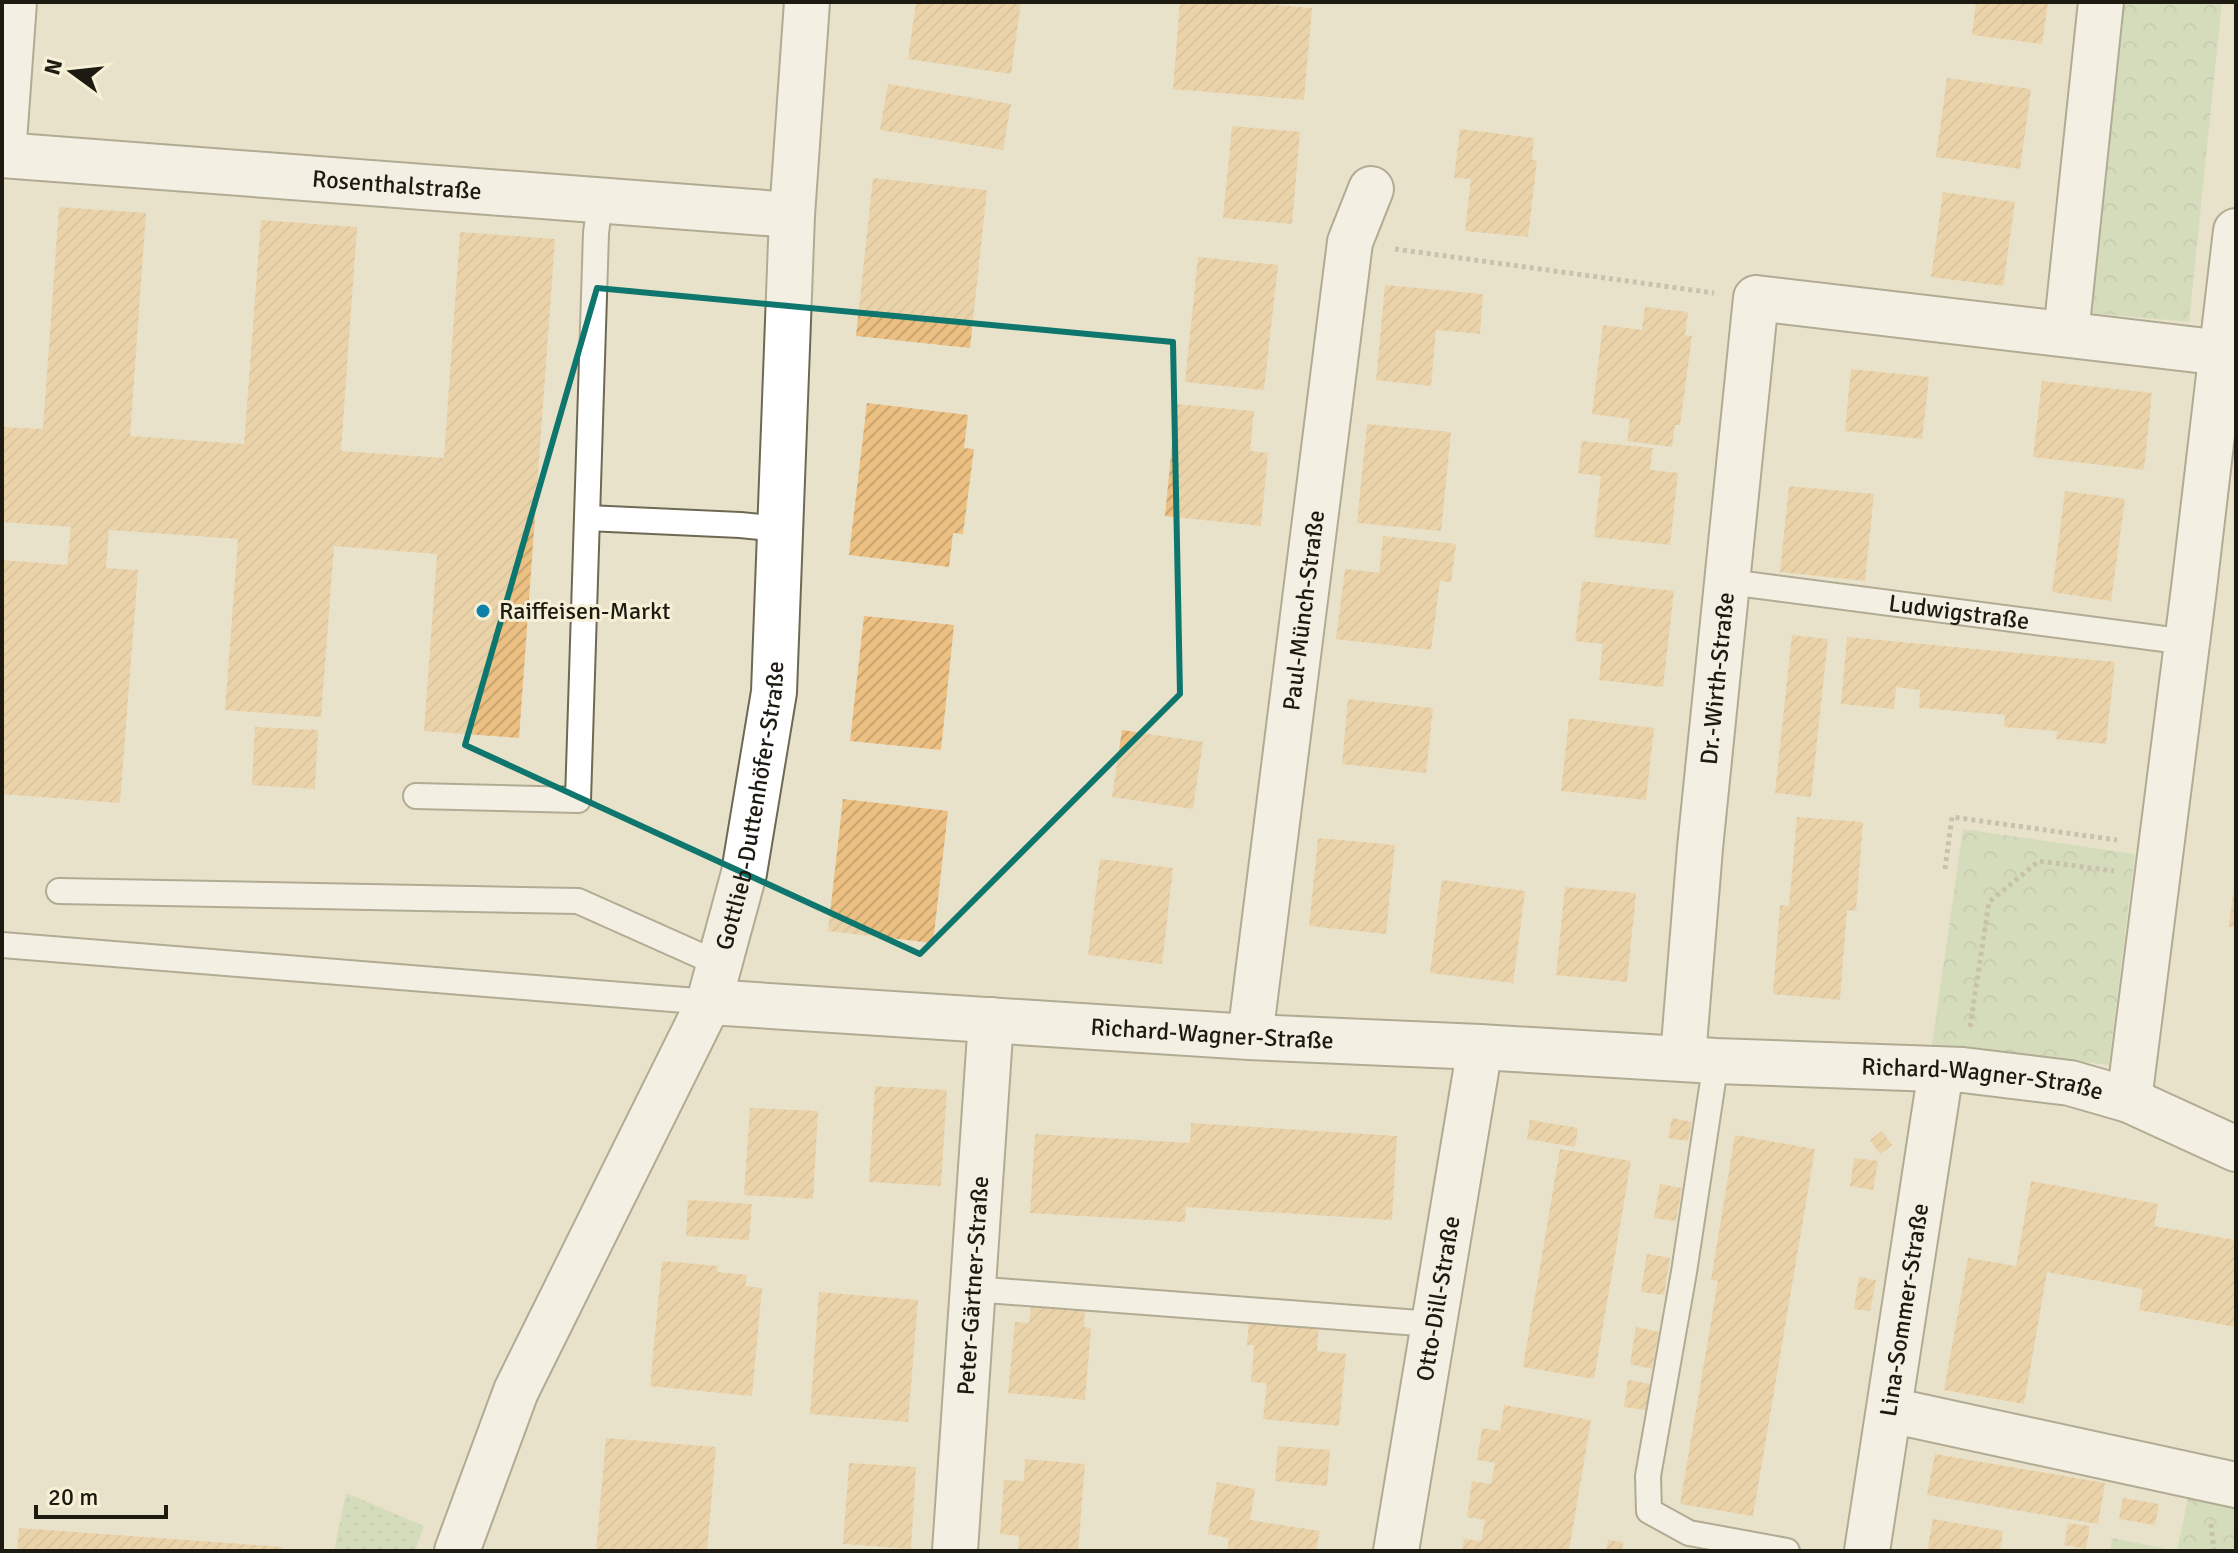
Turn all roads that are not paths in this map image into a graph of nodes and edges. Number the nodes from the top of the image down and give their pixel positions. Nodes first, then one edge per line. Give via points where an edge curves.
1 (14, 2) edge
2 (807, 2) edge
3 (2101, 2) edge
4 (3, 155) edge
5 (1371, 189) dead end
6 (600, 200) junction
7 (792, 215) junction
8 (2236, 231) edge
9 (2066, 334) junction
10 (2223, 353) junction
11 (587, 518) junction
12 (780, 529) junction
13 (1729, 582) junction
14 (2187, 642) junction
15 (416, 796) dead end
16 (59, 891) dead end
17 (2, 945) edge
18 (714, 983) junction
19 (991, 1020) junction
20 (1250, 1037) junction
21 (1480, 1047) junction
22 (1699, 1059) junction
23 (1952, 1070) junction
24 (2129, 1100) junction
25 (2236, 1149) edge
26 (973, 1289) junction
27 (1432, 1324) junction
28 (1890, 1410) junction
29 (2236, 1485) edge
30 (457, 1551) edge
31 (955, 1551) edge
32 (1396, 1551) edge
33 (1787, 1551) edge
34 (1867, 1551) edge

1 - 4 street, Rosenthalstraße
2 - 7 street, Gottlieb-Duttenhöfer-Straße
3 - 9 street
4 - 6 street, Rosenthalstraße
5 - 20 street, Paul-Münch-Straße via 1350,242
6 - 7 street, Rosenthalstraße
6 - 11 lane
7 - 12 street, Gottlieb-Duttenhöfer-Straße
8 - 10 street
9 - 10 street
9 - 13 street, Dr.-Wirth-Straße via 1756,298
10 - 14 street
11 - 12 lane
11 - 15 lane via 578,800
12 - 18 street, Gottlieb-Duttenhöfer-Straße via 774,692 744,873
13 - 14 lane, Ludwigstraße
13 - 22 street, Dr.-Wirth-Straße via 1700,848
14 - 24 street
16 - 18 lane via 578,901
17 - 18 lane
18 - 19 street, Richard-Wagner-Straße
18 - 30 street, Gottlieb-Duttenhöfer-Straße via 516,1391
19 - 20 street, Richard-Wagner-Straße
19 - 26 street, Peter-Gärtner-Straße
20 - 21 street, Richard-Wagner-Straße
21 - 22 street, Richard-Wagner-Straße
21 - 27 street, Otto-Dill-Straße
22 - 23 street, Richard-Wagner-Straße
22 - 33 lane via 1684,1272 1648,1476 1649,1511 1689,1533
23 - 24 street, Richard-Wagner-Straße via 2070,1083
23 - 28 street, Lina-Sommer-Straße
24 - 25 street, Richard-Wagner-Straße
26 - 27 lane
26 - 31 street, Peter-Gärtner-Straße
27 - 32 street, Otto-Dill-Straße
28 - 29 street
28 - 34 street, Lina-Sommer-Straße

